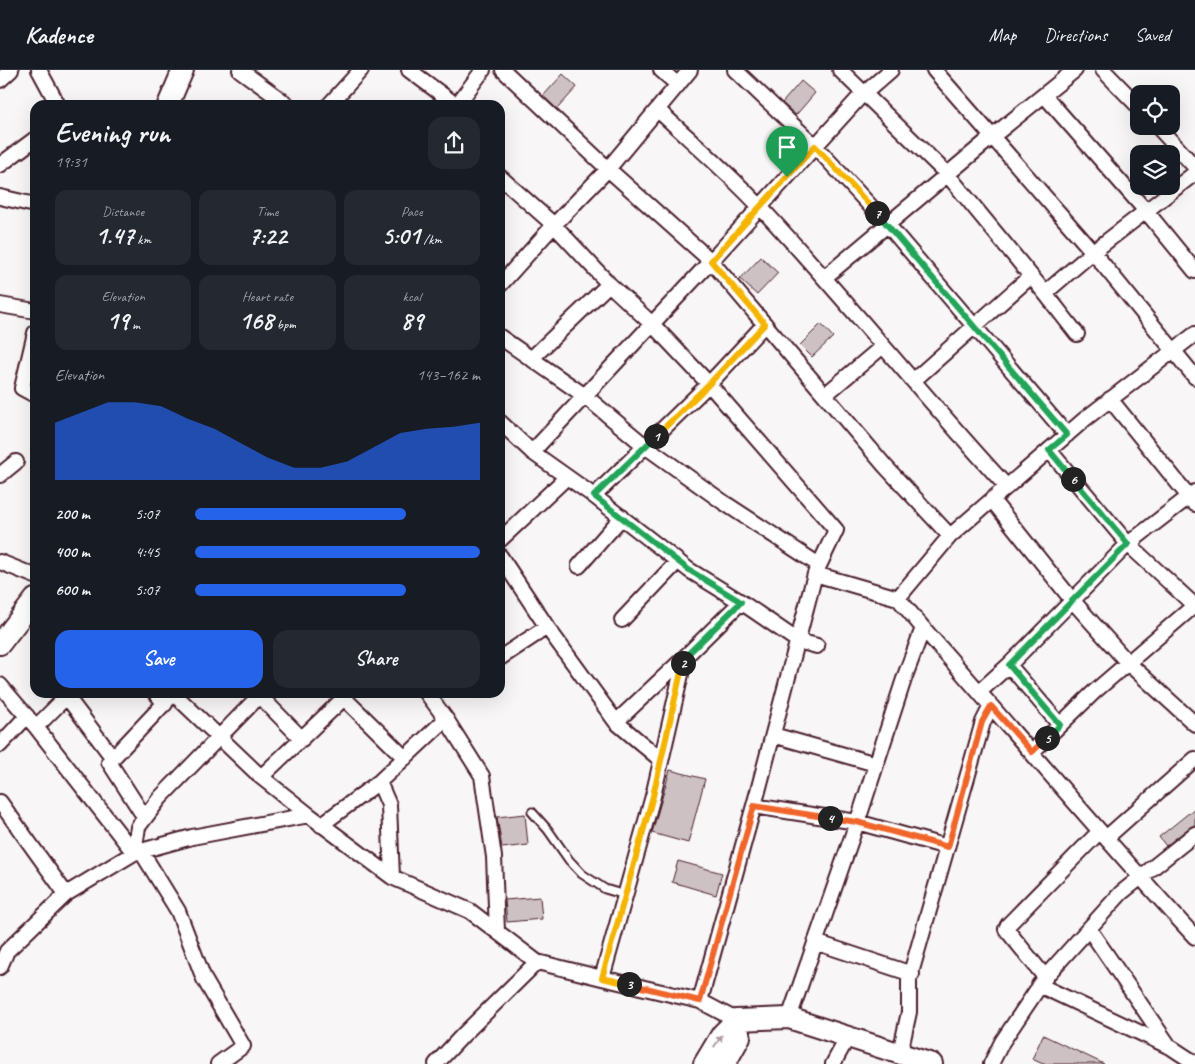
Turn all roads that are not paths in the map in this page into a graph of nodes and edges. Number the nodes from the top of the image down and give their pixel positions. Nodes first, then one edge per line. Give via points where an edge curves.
1 (11, 70) edge
2 (39, 70) edge
3 (183, 70) edge
4 (240, 70) edge
5 (361, 70) edge
6 (409, 70) edge
7 (483, 70) edge
8 (503, 70) edge
9 (661, 70) edge
10 (690, 70) edge
11 (735, 70) edge
12 (840, 70) edge
13 (891, 70) edge
14 (934, 70) edge
15 (1075, 70) edge
16 (1103, 70) edge
17 (0, 80) edge
18 (678, 84) junction
19 (864, 94) junction
20 (1044, 95) junction
21 (1130, 98) edge
22 (55, 100) edge
23 (170, 100) edge
24 (281, 100) edge
25 (334, 100) edge
26 (449, 100) edge
27 (460, 100) edge
28 (658, 110) junction
29 (1165, 135) edge
30 (993, 136) junction
31 (30, 143) edge
32 (815, 146) junction
33 (0, 165) edge
34 (1195, 167) edge
35 (608, 169) junction
36 (1195, 173) edge
37 (947, 174) junction
38 (505, 184) edge
39 (0, 198) edge
40 (30, 204) edge
41 (760, 207) junction
42 (1146, 211) junction
43 (554, 224) junction
44 (887, 224) junction
45 (1093, 252) junction
46 (711, 261) junction
47 (1195, 271) edge
48 (1031, 276) junction
49 (824, 278) junction
50 (505, 279) edge
51 (609, 284) junction
52 (1045, 293) junction
53 (0, 305) edge
54 (30, 310) edge
55 (652, 324) junction
56 (765, 324) junction
57 (974, 327) junction
58 (1077, 334) dead end
59 (1195, 334) edge
60 (505, 341) edge
61 (883, 346) junction
62 (1173, 351) junction
63 (30, 354) edge
64 (531, 359) junction
65 (1195, 377) edge
66 (913, 381) junction
67 (709, 384) junction
68 (30, 392) edge
69 (825, 395) junction
70 (585, 396) junction
71 (1110, 399) junction
72 (505, 427) edge
73 (1067, 435) junction
74 (645, 446) junction
75 (1049, 450) junction
76 (532, 452) junction
77 (16, 462) dead end
78 (0, 475) edge
79 (567, 477) junction
80 (1007, 487) junction
81 (594, 496) junction
82 (1193, 498) edge
83 (992, 500) junction
84 (622, 517) junction
85 (505, 535) edge
86 (950, 536) junction
87 (1128, 544) junction
88 (678, 561) junction
89 (0, 562) edge
90 (505, 564) edge
91 (579, 566) dead end
92 (817, 569) junction
93 (30, 574) edge
94 (898, 598) junction
95 (1072, 600) junction
96 (741, 602) junction
97 (30, 605) edge
98 (1195, 606) edge
99 (622, 620) dead end
100 (547, 627) junction
101 (923, 628) junction
102 (798, 641) junction
103 (0, 644) edge
104 (817, 646) dead end
105 (505, 655) edge
106 (685, 657) junction
107 (1128, 663) junction
108 (1009, 665) junction
109 (0, 685) edge
110 (979, 692) junction
111 (65, 698) edge
112 (71, 698) edge
113 (170, 698) edge
114 (172, 698) edge
115 (256, 698) edge
116 (264, 698) edge
117 (339, 698) edge
118 (345, 698) edge
119 (430, 698) edge
120 (991, 706) junction
121 (446, 719) junction
122 (32, 722) junction
123 (616, 722) junction
124 (1195, 724) edge
125 (1060, 725) junction
126 (773, 735) junction
127 (219, 737) junction
128 (302, 739) junction
129 (0, 745) edge
130 (1032, 752) junction
131 (113, 758) junction
132 (405, 758) junction
133 (1195, 759) edge
134 (661, 760) junction
135 (876, 764) junction
136 (262, 776) junction
137 (379, 782) junction
138 (0, 802) edge
139 (754, 806) junction
140 (532, 812) dead end
141 (309, 816) junction
142 (145, 818) junction
143 (857, 822) junction
144 (321, 825) junction
145 (1195, 834) edge
146 (1103, 835) junction
147 (948, 847) junction
148 (137, 852) junction
149 (392, 877) junction
150 (1139, 877) junction
151 (66, 894) junction
152 (625, 895) junction
153 (1089, 929) junction
154 (497, 931) junction
155 (1195, 937) edge
156 (815, 942) junction
157 (537, 962) junction
158 (0, 967) edge
159 (912, 974) junction
160 (602, 978) junction
161 (1042, 981) junction
162 (700, 1001) junction
163 (784, 1018) junction
164 (736, 1020) junction
165 (844, 1044) junction
166 (1169, 1046) junction
167 (901, 1059) edge
168 (1195, 1063) edge
169 (218, 1064) edge
170 (436, 1064) edge
171 (704, 1064) edge
172 (725, 1064) edge
173 (833, 1064) edge
174 (932, 1064) edge
175 (991, 1064) edge

1 - 17 street
2 - 22 street
3 - 23 street
4 - 24 street
5 - 25 street
6 - 26 street
7 - 27 street
8 - 35 street
9 - 18 street
10 - 18 street
11 - 32 street
12 - 19 street
13 - 19 street
14 - 30 street
15 - 20 street
16 - 21 street
18 - 28 street
19 - 32 street
19 - 37 street
20 - 30 street
20 - 42 street
28 - 35 street
28 - 41 street
29 - 34 street
30 - 37 street
30 - 45 street
31 - 33 street
32 - 41 street
32 - 44 street
35 - 43 street
35 - 46 street
36 - 42 street
37 - 44 street
37 - 48 street
38 - 43 street
39 - 40 street
41 - 46 street
41 - 49 street
42 - 45 street
42 - 47 street
43 - 50 street
43 - 51 street
44 - 49 street
44 - 57 street
45 - 52 street
45 - 62 street
46 - 55 street
46 - 56 street
48 - 52 street
48 - 57 street
49 - 61 street
51 - 55 street
51 - 64 street
52 - 58 street
53 - 54 street
55 - 67 street
55 - 70 street
56 - 67 street
56 - 69 street
57 - 66 street
57 - 73 street
59 - 62 street
60 - 64 street
61 - 66 street
61 - 69 street
62 - 65 street
62 - 71 street
63 - 68 street via 22,388
64 - 70 street
66 - 80 street
67 - 74 street
67 - 92 street via 836,530
69 - 86 street
70 - 74 street
70 - 76 street
71 - 73 street
71 - 82 street
72 - 76 street
73 - 75 street
74 - 81 street
74 - 92 street
75 - 80 street
75 - 87 street
76 - 79 street
77 - 78 street
79 - 81 street
79 - 85 street
80 - 83 street
81 - 84 street
82 - 87 street
83 - 86 street
83 - 95 street
84 - 88 street
84 - 91 street
86 - 94 street
87 - 95 street
87 - 98 street
88 - 96 street
88 - 99 street
89 - 93 street
90 - 100 street
92 - 94 street
92 - 102 street
94 - 101 street
95 - 107 street
95 - 108 street
96 - 102 street
96 - 106 street
97 - 103 street
98 - 107 street
100 - 105 street
100 - 123 street
101 - 110 street
101 - 135 street
102 - 104 street
102 - 126 street
106 - 123 street
106 - 134 street
107 - 124 street
107 - 125 street
108 - 110 street
108 - 125 street
109 - 122 street
110 - 120 street
111 - 122 street
112 - 131 street
113 - 131 street
114 - 127 street
115 - 127 street
116 - 128 street
117 - 128 street
118 - 132 street
119 - 121 street
120 - 130 street
120 - 147 street via 982,722
121 - 132 street
121 - 154 street via 482,776 494,857
122 - 129 street
122 - 148 street
123 - 134 street
125 - 130 street
126 - 135 street
126 - 139 street
127 - 136 street
127 - 142 street
128 - 136 street
130 - 146 street
131 - 142 street via 109,762
132 - 137 street
133 - 146 street
134 - 152 street
135 - 143 street
136 - 141 street
137 - 144 street
137 - 149 street via 389,805
138 - 151 street
139 - 143 street
139 - 162 street
140 - 152 lane via 582,874 605,889
141 - 144 street
141 - 148 street via 192,837
142 - 148 street via 138,826
143 - 147 street
143 - 156 street
144 - 149 street
145 - 150 street
146 - 150 street
146 - 161 street via 1006,929
147 - 159 street
148 - 151 street
148 - 169 street via 178,910 204,979 243,1046
149 - 154 street via 470,911
150 - 153 street
150 - 155 street
151 - 158 street via 7,952
152 - 160 street
153 - 161 street
153 - 166 street
154 - 157 street
156 - 159 street
156 - 163 street
157 - 160 street
157 - 170 street
159 - 167 street
160 - 162 street
161 - 166 street
161 - 175 street
162 - 164 street
163 - 164 street
163 - 165 street via 795,1027
163 - 167 street
171 -> 164 street via 722,1034
164 - 172 street via 740,1037
165 - 167 street
165 - 173 street
166 - 168 street
167 - 174 street

